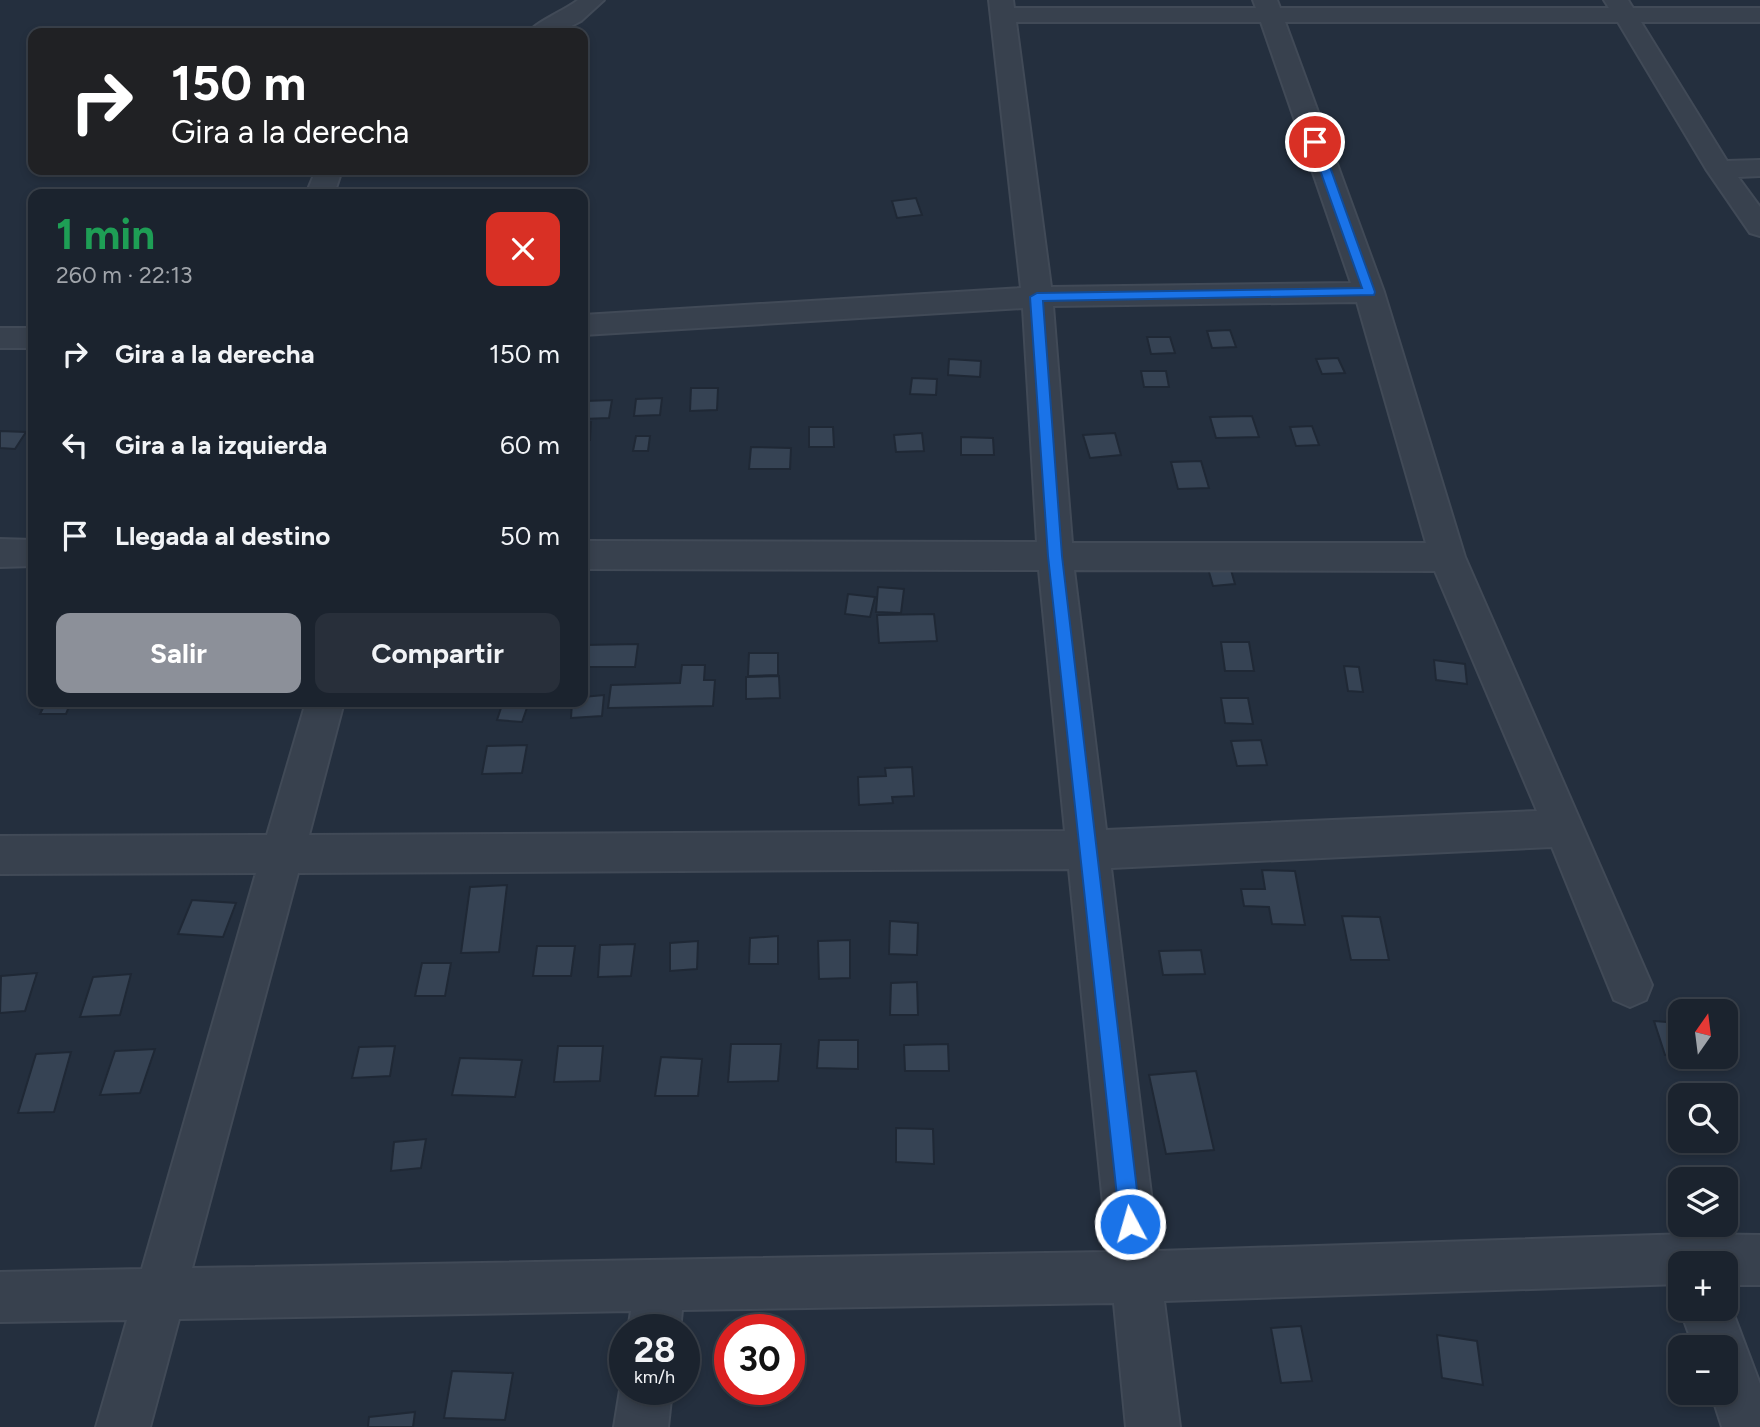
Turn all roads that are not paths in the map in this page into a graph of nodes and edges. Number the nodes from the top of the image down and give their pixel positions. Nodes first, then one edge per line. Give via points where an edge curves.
1 (592, 0) edge
2 (609, 0) edge
3 (1621, 7) edge
4 (1002, 8) edge
5 (1268, 9) edge
6 (1760, 15) edge
7 (573, 16) junction
8 (550, 28) edge
9 (1760, 168) edge
10 (1720, 169) junction
11 (1760, 227) edge
12 (1369, 292) junction
13 (1037, 297) junction
14 (588, 325) edge
15 (0, 338) edge
16 (28, 338) edge
17 (0, 553) edge
18 (28, 553) edge
19 (588, 555) edge
20 (1055, 556) junction
21 (1447, 558) junction
22 (324, 707) edge
23 (1565, 828) junction
24 (1088, 850) junction
25 (283, 852) junction
26 (0, 855) edge
27 (1630, 985) dead end
28 (1738, 1260) edge
29 (1760, 1260) edge
30 (1668, 1262) edge
31 (1136, 1277) junction
32 (160, 1292) junction
33 (0, 1297) edge
34 (657, 1307) edge
35 (1738, 1396) edge
36 (644, 1405) edge
37 (123, 1427) edge
38 (641, 1427) edge
39 (1153, 1427) edge
40 (1749, 1427) edge

1 - 7 street
2 - 7 street
3 - 5 street
3 - 6 street
3 - 10 street
4 - 5 street
4 - 13 street
5 - 12 street
7 - 8 street
9 - 10 street
10 - 11 street
12 - 13 street
12 - 21 street
13 - 14 street
13 - 20 street
15 - 16 street
17 - 18 street
19 - 20 street
20 - 21 street
20 - 24 street
21 - 23 street
22 - 25 street
23 - 24 street
23 - 27 street
24 - 25 street
24 - 31 street
25 - 26 street
25 - 32 street
28 - 29 street
30 - 31 street
31 - 34 street
31 - 39 street
32 - 33 street
32 - 34 street
32 - 37 street
35 - 40 street
36 - 38 street

